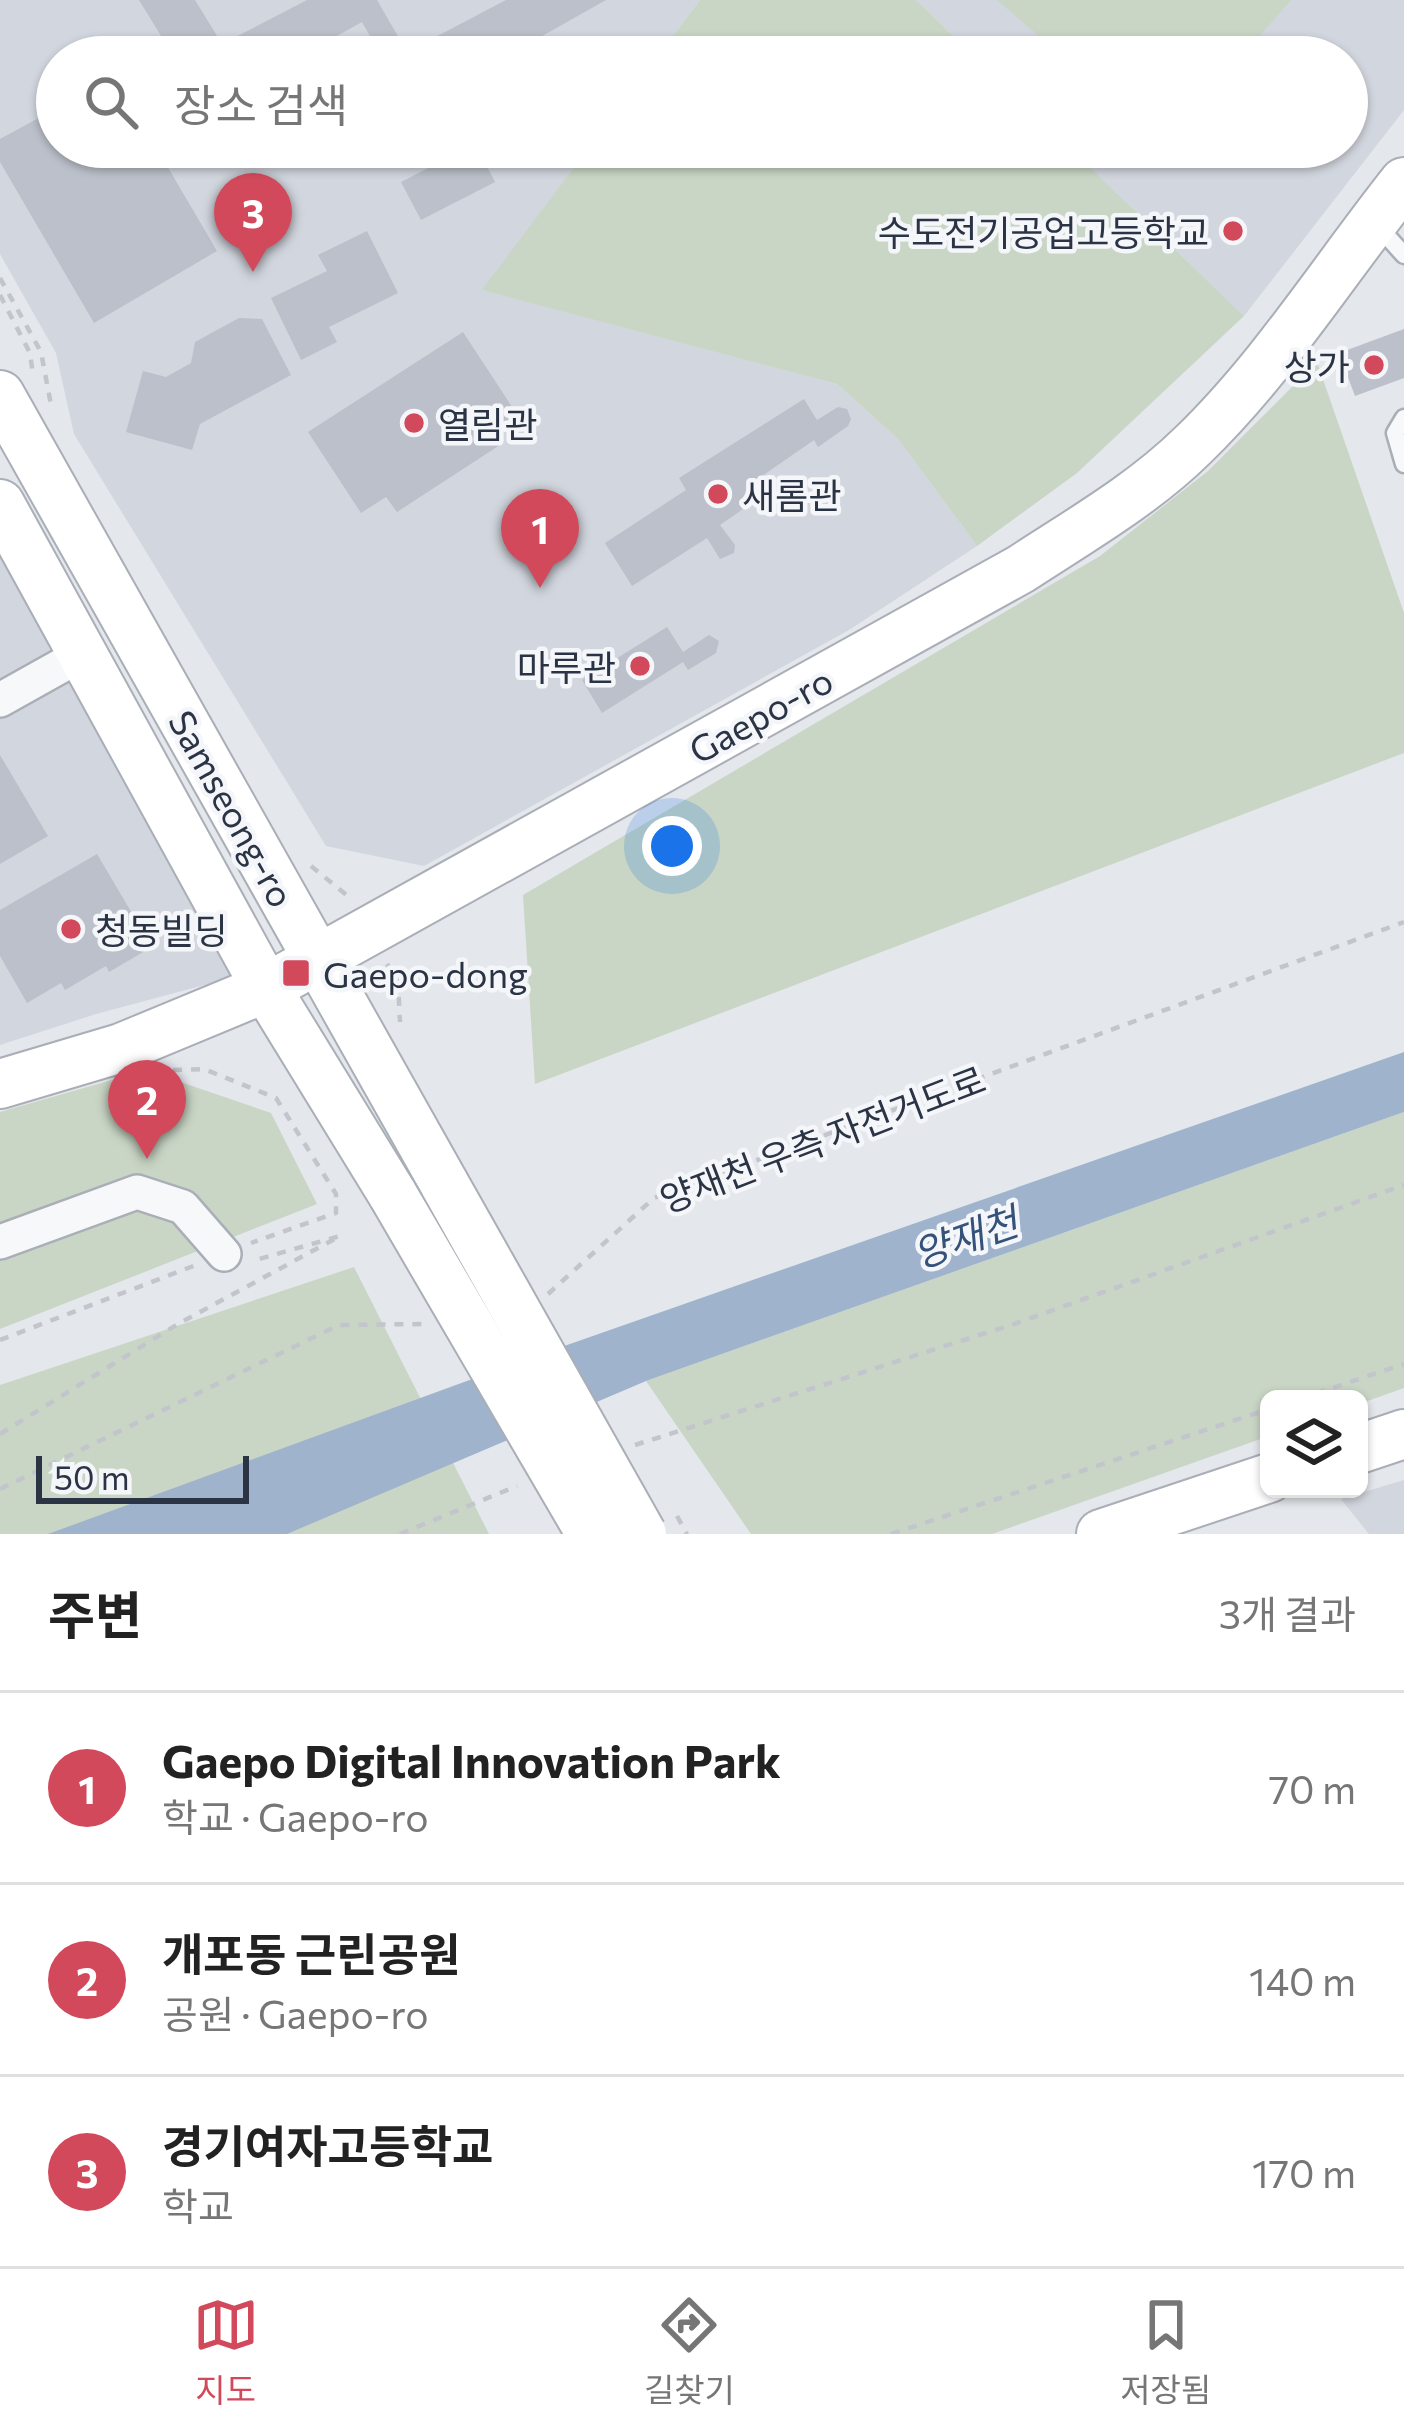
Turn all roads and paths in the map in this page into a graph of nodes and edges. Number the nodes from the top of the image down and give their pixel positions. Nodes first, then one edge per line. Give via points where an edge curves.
1 (1404, 182) edge
2 (1389, 238) edge
3 (0, 395) edge
4 (1404, 418) edge
5 (1404, 464) edge
6 (5, 527) edge
7 (84, 653) junction
8 (0, 700) edge
9 (1404, 922) edge
10 (319, 961) junction
11 (266, 988) junction
12 (0, 1083) edge
13 (1404, 1185) edge
14 (0, 1242) edge
15 (224, 1254) joint
16 (530, 1298) dead end
17 (430, 1324) dead end
18 (0, 1340) edge
19 (1404, 1364) edge
20 (1326, 1390) edge
21 (1260, 1412) edge
22 (1404, 1434) edge
23 (1368, 1446) edge
24 (618, 1451) dead end
25 (532, 1481) dead end
26 (1260, 1481) edge
27 (0, 1489) edge
28 (1108, 1532) edge
29 (400, 1534) edge
30 (591, 1534) edge
31 (642, 1534) edge
32 (891, 1534) edge

1 - 2 main road, Gaepo-ro
2 - 10 main road, Gaepo-ro via 1192,446 1129,498 1021,569
3 - 10 main road, Samseong-ro
4 - 5 lane via 1395,433
6 - 7 main road, Samseong-ro
7 - 8 street
7 - 11 main road, Samseong-ro
9 - 16 path, 양재천 우측 자전거도로 via 654,1198 549,1294
10 - 11 main road, Gaepo-ro
10 - 31 main road, Samseong-ro, bridge
11 - 12 main road, Gaepo-ro via 121,1048
11 - 30 main road, Samseong-ro, bridge
13 - 24 path via 1014,1324
14 - 15 street via 137,1192 183,1207
15 - 18 path
17 - 27 path via 339,1325
19 - 20 path
21 - 32 path
22 - 23 main road
25 - 29 path
26 - 28 main road

